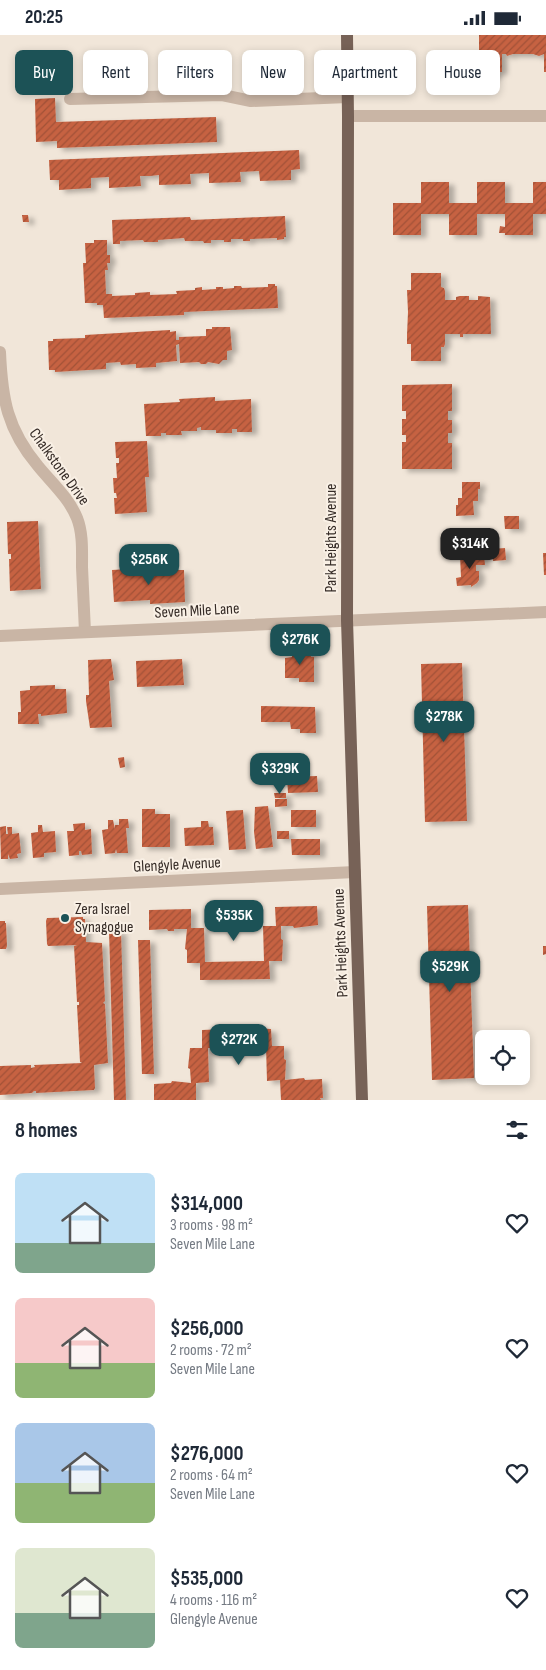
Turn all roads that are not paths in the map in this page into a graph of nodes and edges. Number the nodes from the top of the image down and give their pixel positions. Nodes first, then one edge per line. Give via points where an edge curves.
1 (347, 35) edge
2 (348, 97) junction
3 (70, 99) dead end
4 (348, 116) junction
5 (546, 116) edge
6 (0, 352) edge
7 (546, 613) edge
8 (347, 620) junction
9 (85, 632) junction
10 (0, 636) edge
11 (355, 872) junction
12 (0, 889) edge
13 (362, 1100) edge

1 - 2 main road, Park Heights Avenue
2 - 3 street via 251,101 222,95
2 - 4 main road, Park Heights Avenue
4 - 5 street
4 - 8 main road, Park Heights Avenue
6 - 9 street, Chalkstone Drive via 7,408 16,436 64,496 77,519 82,551
7 - 8 street, Seven Mile Lane
8 - 9 street, Seven Mile Lane
8 - 11 main road, Park Heights Avenue
9 - 10 street, Seven Mile Lane
11 - 12 street, Glengyle Avenue
11 - 13 main road, Park Heights Avenue

